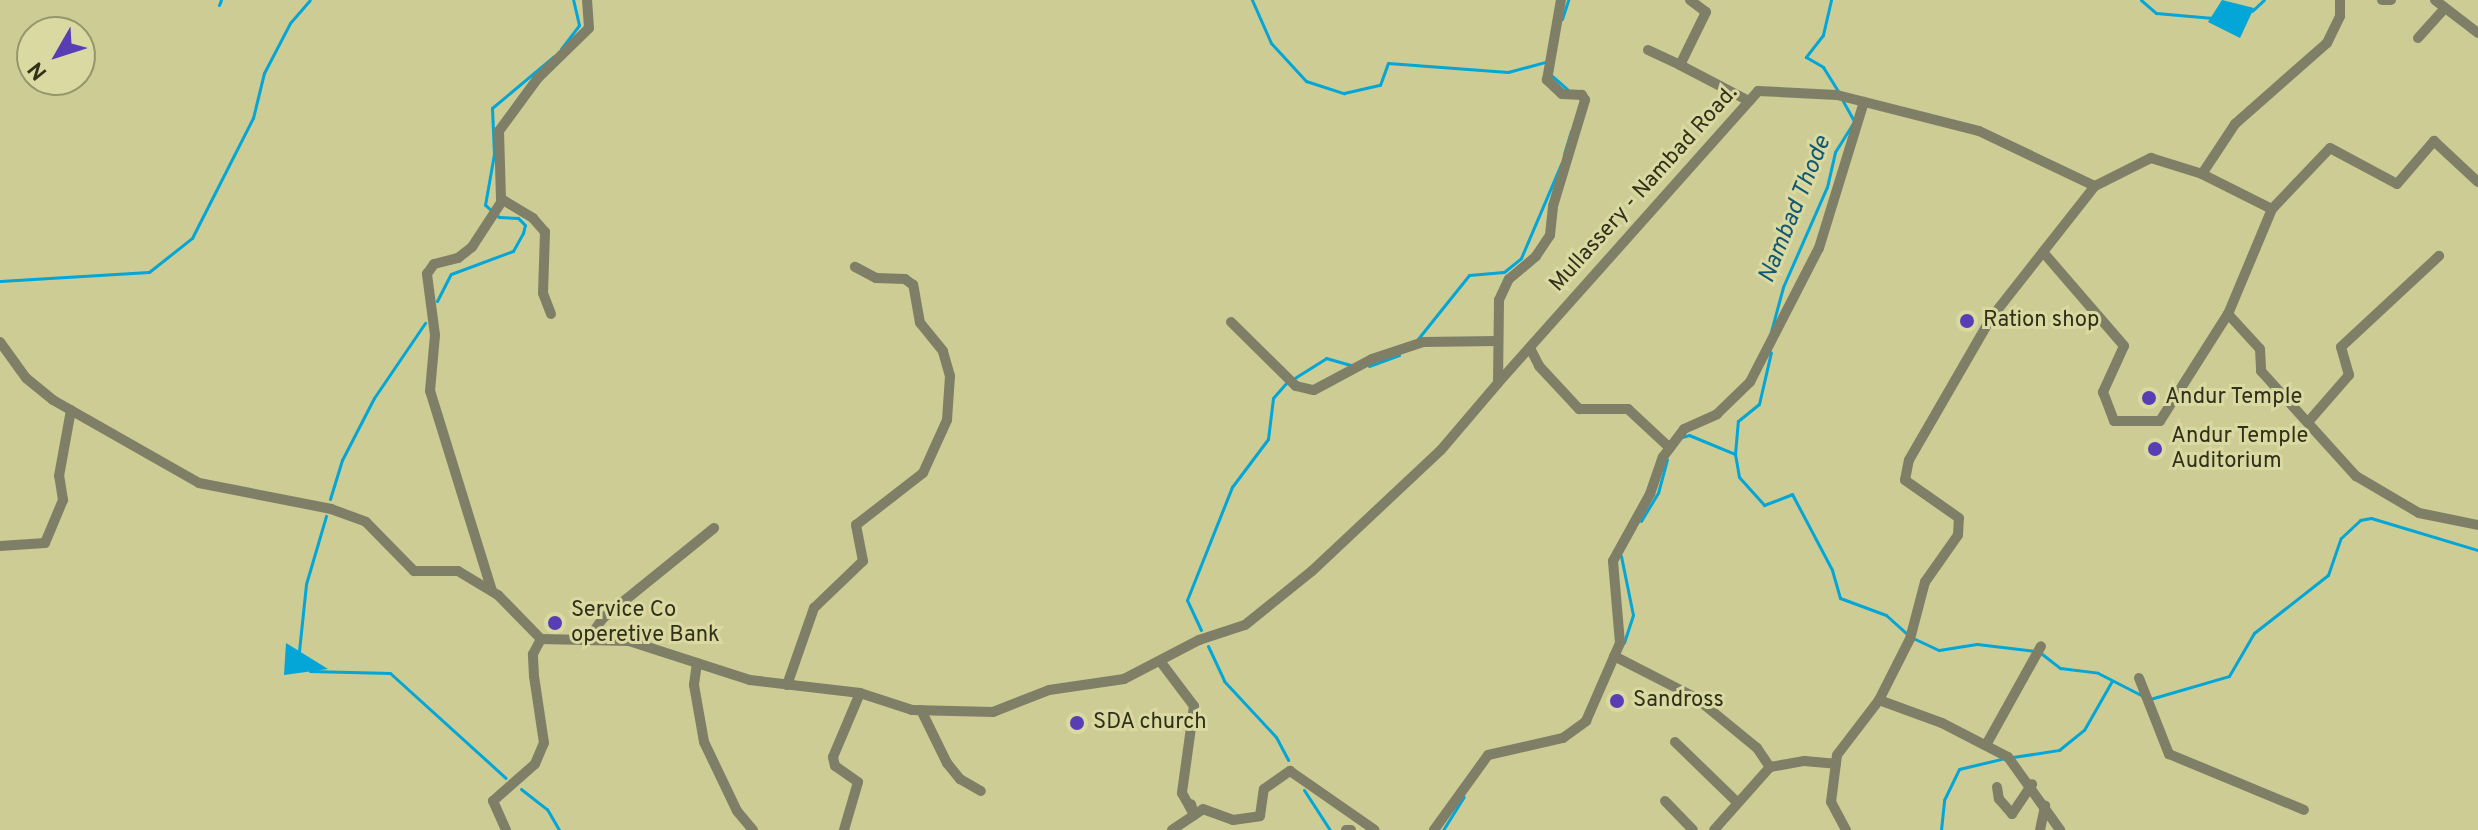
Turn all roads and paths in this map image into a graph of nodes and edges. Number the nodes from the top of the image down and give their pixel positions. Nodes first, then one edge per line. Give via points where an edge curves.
1 (587, 0) edge
2 (1561, 0) edge
3 (1690, 0) edge
4 (2340, 0) edge
5 (2382, 0) edge
6 (2391, 0) edge
7 (2435, 0) edge
8 (2444, 9) junction
9 (2478, 33) edge
10 (2418, 38) dead end
11 (1648, 50) dead end
12 (1680, 65) junction
13 (1749, 101) junction
14 (1864, 102) junction
15 (2202, 174) junction
16 (2478, 182) edge
17 (2095, 186) junction
18 (502, 197) junction
19 (2272, 209) junction
20 (2043, 252) junction
21 (2439, 256) dead end
22 (855, 267) dead end
23 (551, 314) dead end
24 (2228, 314) junction
25 (1231, 322) dead end
26 (1496, 341) junction
27 (0, 342) edge
28 (1530, 348) junction
29 (1498, 383) junction
30 (71, 410) junction
31 (2309, 421) junction
32 (1670, 448) junction
33 (2478, 525) edge
34 (714, 528) dead end
35 (0, 546) edge
36 (492, 591) junction
37 (589, 638) junction
38 (541, 639) junction
39 (2041, 646) dead end
40 (1614, 656) junction
41 (1160, 661) junction
42 (697, 663) junction
43 (2139, 678) dead end
44 (787, 685) junction
45 (860, 693) junction
46 (1879, 700) junction
47 (921, 710) junction
48 (1675, 742) dead end
49 (1986, 745) junction
50 (1836, 764) junction
51 (1770, 767) junction
52 (2032, 784) junction
53 (1997, 787) dead end
54 (981, 791) dead end
55 (1665, 801) dead end
56 (1737, 802) junction
57 (2045, 806) junction
58 (1193, 810) junction
59 (2304, 810) dead end
60 (506, 830) edge
61 (753, 830) edge
62 (844, 830) edge
63 (1172, 830) edge
64 (1375, 830) edge
65 (1434, 830) edge
66 (1693, 830) edge
67 (1714, 830) edge
68 (1846, 830) edge
69 (2040, 830) edge
70 (2060, 830) edge

1 - 18 street via 589,28 538,78 500,126
2 - 26 street via 1547,77 1557,91 1585,100 1553,206 1550,235 1503,290
3 - 12 street via 1706,12
4 - 15 street via 2340,16 2327,43 2235,124
5 - 6 street
7 - 8 street
8 - 9 street
8 - 10 street
11 - 12 street
12 - 13 street
13 - 14 street, Mullassery - Nambad Road. via 1758,91
13 - 28 street, Mullassery - Nambad Road. via 1598,265
14 - 17 street, Mullassery - Nambad Road. via 1979,131
14 - 32 street via 1819,248 1750,382 1717,414 1684,429
15 - 17 street via 2151,158
15 - 19 street
16 - 19 street via 2434,141 2397,184 2330,148
17 - 20 street
18 - 23 street via 545,232 543,293
18 - 36 street via 472,247 458,258 434,264 427,274 435,335 430,391
19 - 24 street
20 - 24 street via 2124,346 2103,392 2114,421 2160,421
20 - 46 street via 1991,318 1909,460 1905,480 1959,518 1958,535 1925,582 1911,637
21 - 31 street via 2341,347 2349,375
22 - 44 street via 876,278 905,279 913,285 921,326 943,351 950,376 947,420 923,473 856,525 863,561 814,608
24 - 31 street via 2260,349 2261,371
25 - 26 street via 1296,386 1314,390 1372,359 1423,342
26 - 29 street
27 - 30 street via 26,378
28 - 29 street, Mullassery - Nambad Road.
28 - 32 street via 1545,374 1579,409 1628,409
29 - 41 street, Mullassery - Nambad Road. via 1441,450 1312,571 1245,625
30 - 35 street via 59,476 63,500 45,543
30 - 36 street via 199,483 331,509 366,522 414,571 458,571
31 - 33 street via 2356,476 2419,513
32 - 40 street via 1613,561 1620,643
34 - 37 street via 603,618
36 - 38 street
37 - 38 street, Mullassery - Nambad Road.
37 - 42 street, Mullassery - Nambad Road. via 645,645
38 - 60 street via 533,654 544,743 535,764 493,801
39 - 49 street
40 - 51 street via 1696,698 1757,748
40 - 65 street via 1586,721 1563,738 1488,755
41 - 47 street, Mullassery - Nambad Road. via 1124,679 1049,690 993,712
41 - 58 street via 1194,706 1182,793
42 - 44 street, Mullassery - Nambad Road.
42 - 61 street via 694,685 704,742 737,811
43 - 59 street via 2169,754
44 - 45 street, Mullassery - Nambad Road.
45 - 47 street, Mullassery - Nambad Road.
45 - 62 street via 833,757 835,766 858,782
46 - 49 street
46 - 50 street via 1856,726
47 - 54 street via 947,763 960,779
48 - 56 street
49 - 52 street via 2008,757
50 - 51 street via 1804,761
50 - 68 street via 1831,802
51 - 56 street
52 - 53 street via 2012,814 1999,799
52 - 57 street
55 - 66 street
56 - 67 street
57 - 69 street
57 - 70 street
58 - 63 street
58 - 64 street via 1233,820 1260,816 1264,789 1290,771

